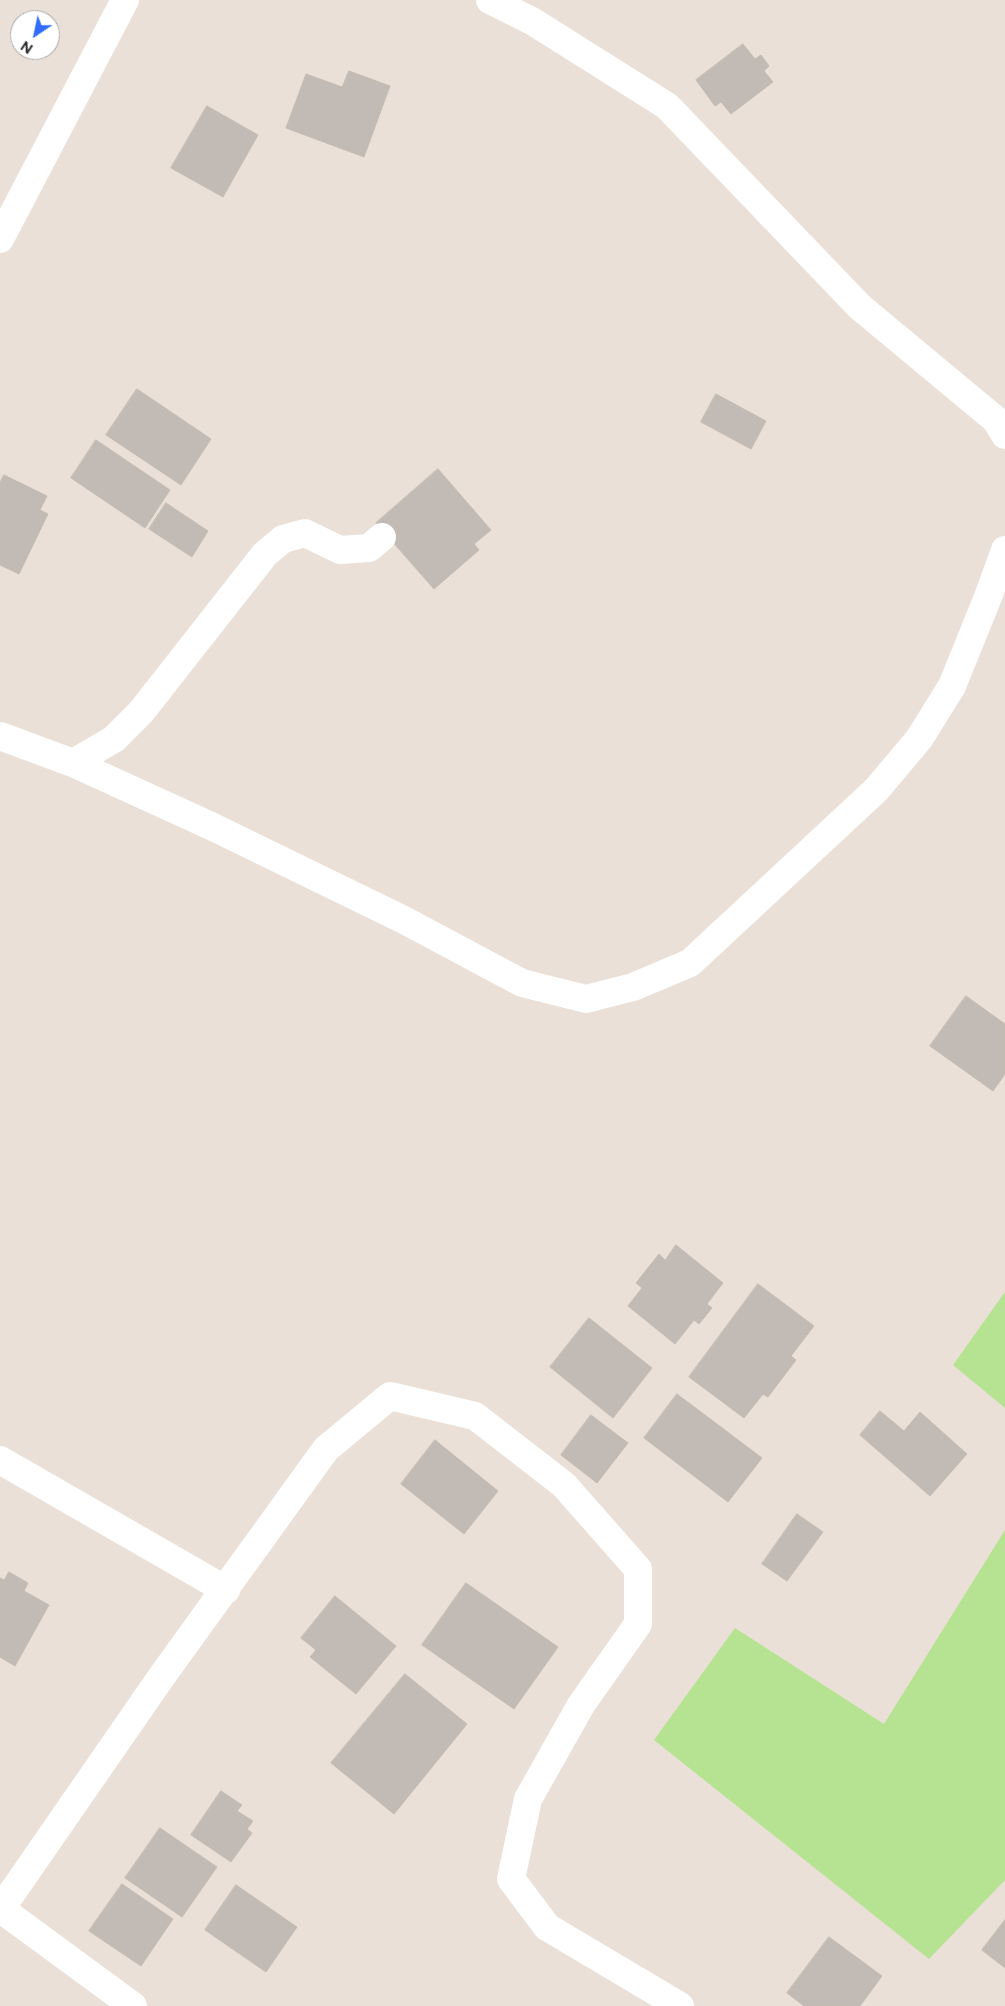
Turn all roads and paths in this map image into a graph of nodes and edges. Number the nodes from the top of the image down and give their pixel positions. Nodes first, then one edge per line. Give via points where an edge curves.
1 (125, 0) edge
2 (490, 0) edge
3 (0, 239) edge
4 (1005, 435) edge
5 (382, 537) dead end
6 (1005, 550) edge
7 (0, 736) edge
8 (73, 762) junction
9 (0, 1460) edge
10 (226, 1590) junction
11 (0, 1910) edge
12 (134, 2006) edge
13 (680, 2006) edge

1 - 3 street
2 - 4 street via 532,22 667,106 860,308 996,420
5 - 8 street via 369,548 340,550 305,533 283,539 265,554 141,712 114,739
6 - 8 street via 952,686 919,739 876,790 690,963 633,987 586,999 522,983 404,920
7 - 8 street
9 - 10 street
10 - 11 street via 162,1676
10 - 13 street via 326,1449 390,1396 475,1416 564,1485 638,1568 638,1624 581,1705 528,1799 511,1879 547,1927
11 - 12 street

